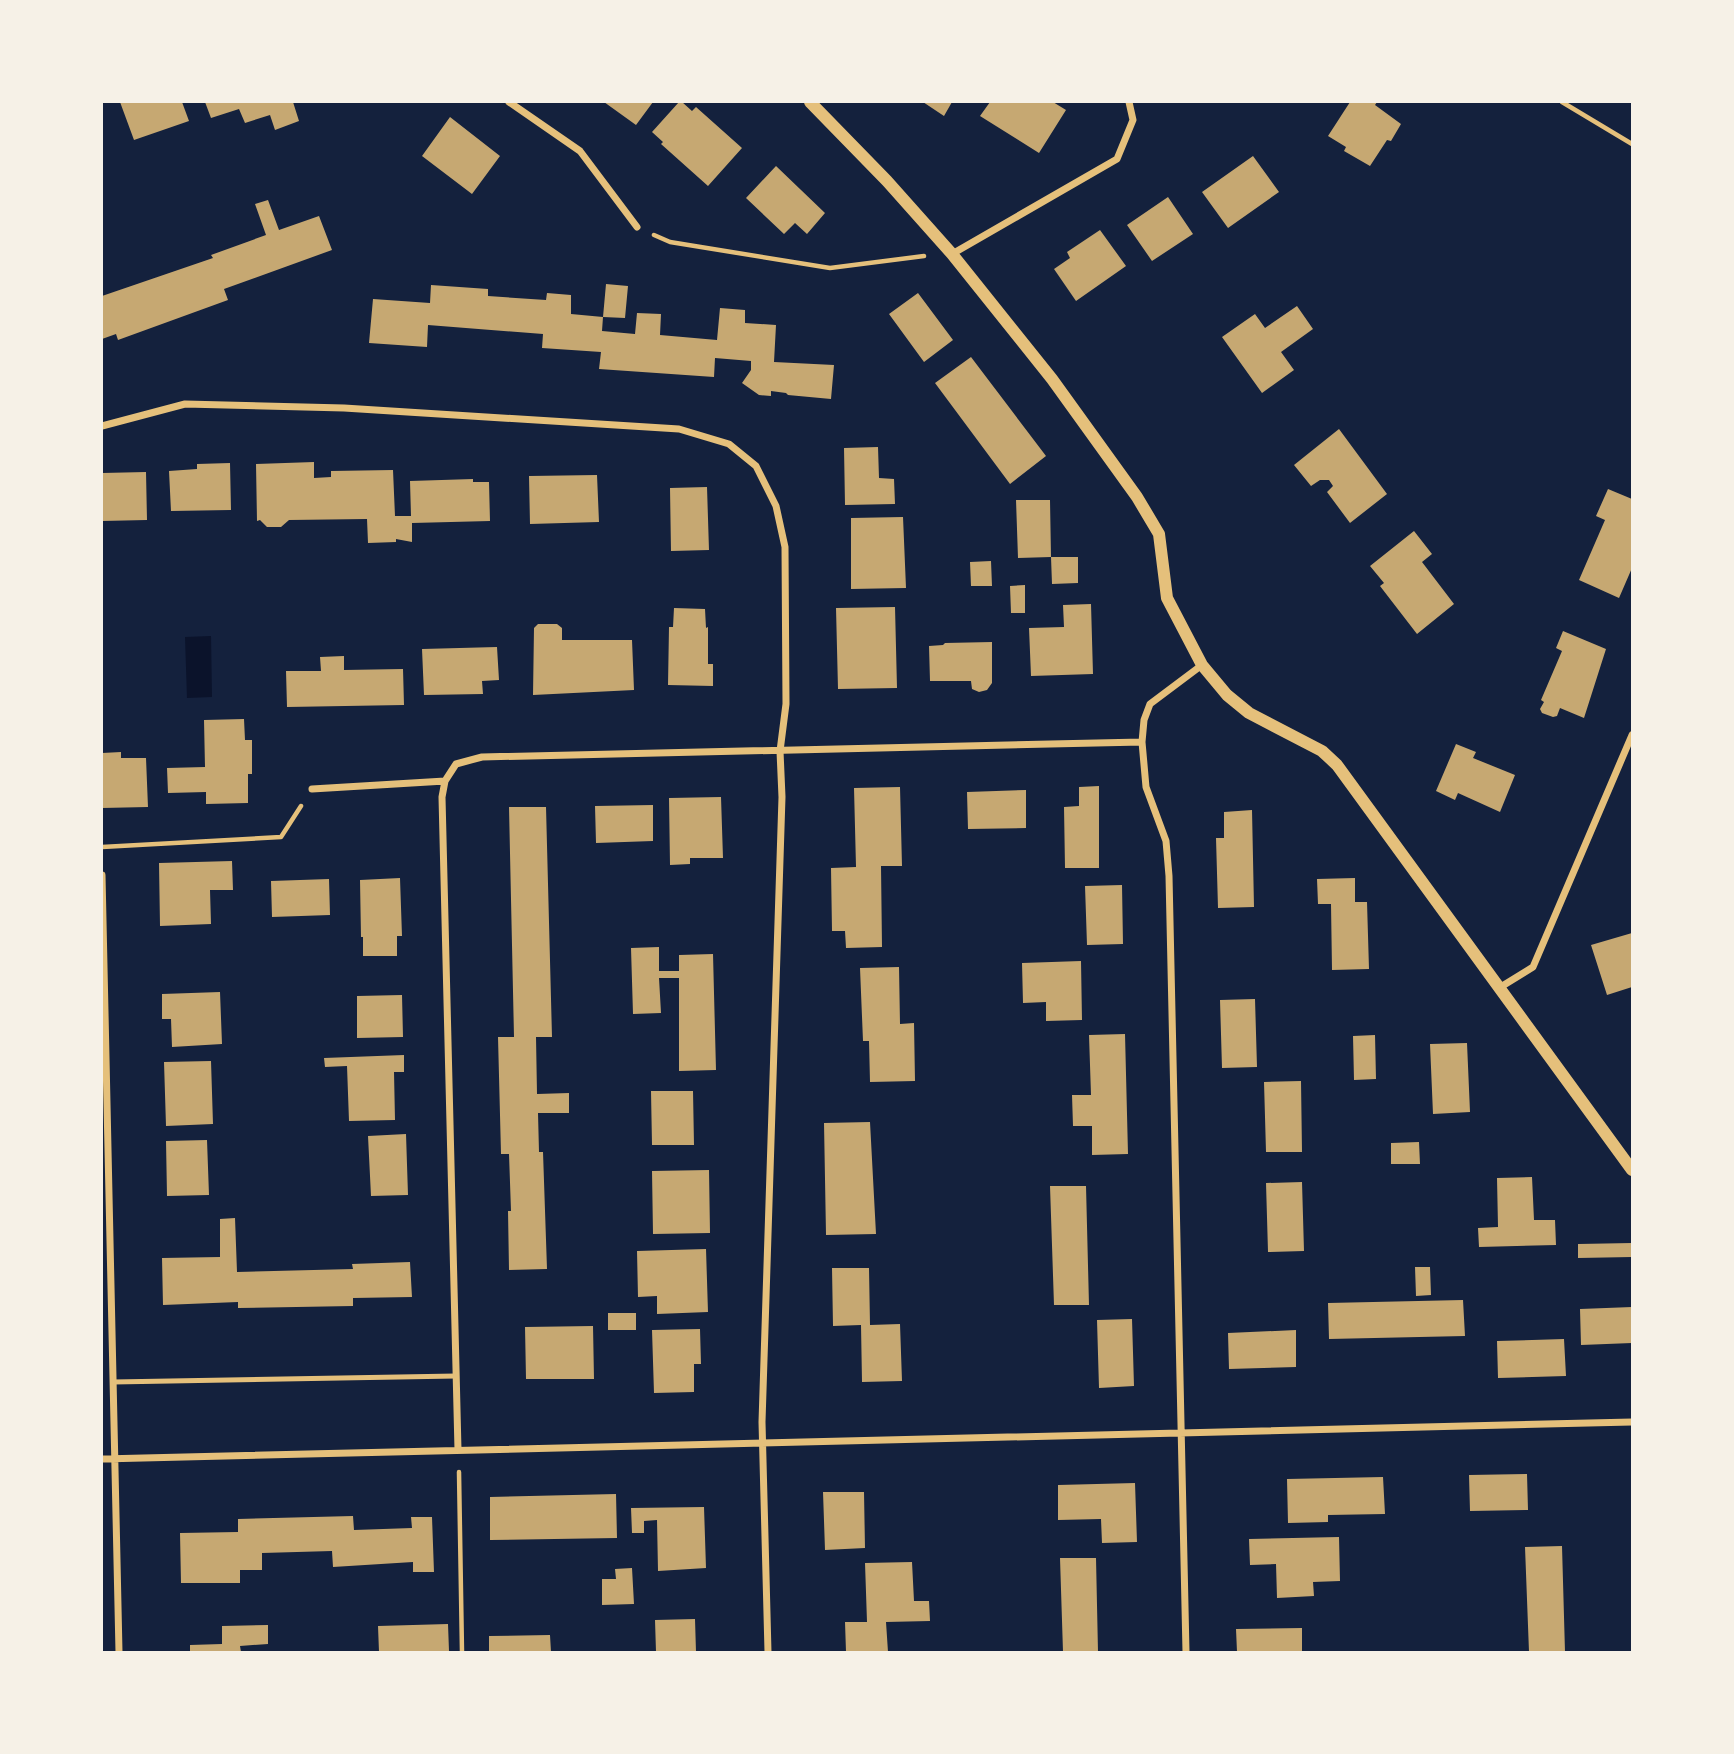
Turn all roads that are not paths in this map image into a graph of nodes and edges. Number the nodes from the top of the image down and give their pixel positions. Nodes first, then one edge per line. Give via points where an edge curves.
1 (509, 102) edge
2 (810, 102) edge
3 (1129, 102) edge
4 (637, 227) road end
5 (952, 254) junction
6 (102, 426) edge
7 (1202, 665) junction
8 (1633, 735) edge
9 (1142, 742) junction
10 (780, 751) junction
11 (445, 780) junction
12 (312, 789) road end
13 (102, 875) edge
14 (1499, 988) junction
15 (104, 1076) edge
16 (1633, 1170) edge
17 (457, 1377) junction
18 (113, 1382) junction
19 (1633, 1422) edge
20 (1181, 1433) junction
21 (763, 1444) junction
22 (458, 1450) junction
23 (114, 1458) junction
24 (102, 1459) edge
25 (118, 1653) edge
26 (768, 1653) edge
27 (1186, 1653) edge

1 - 4 street via 580,151
2 - 5 street
3 - 5 street via 1133,120 1116,159
5 - 7 street via 1052,379 1137,497 1159,534 1167,598
6 - 10 street via 185,404 344,408 679,429 729,444 756,466 776,506 785,547 786,704
7 - 9 street via 1150,705
7 - 14 street via 1249,713 1322,751 1337,765
8 - 14 street via 1534,967
9 - 10 street
9 - 20 street via 1146,787 1166,841 1169,876
10 - 11 street via 482,757 456,764
10 - 21 street
11 - 12 street
11 - 17 street
13 - 15 street
14 - 16 street
15 - 18 street
17 - 18 lane
17 - 22 street
18 - 23 street
19 - 20 street
20 - 21 street
20 - 27 street
21 - 22 street
21 - 26 street
22 - 23 street
23 - 24 street
23 - 25 street

